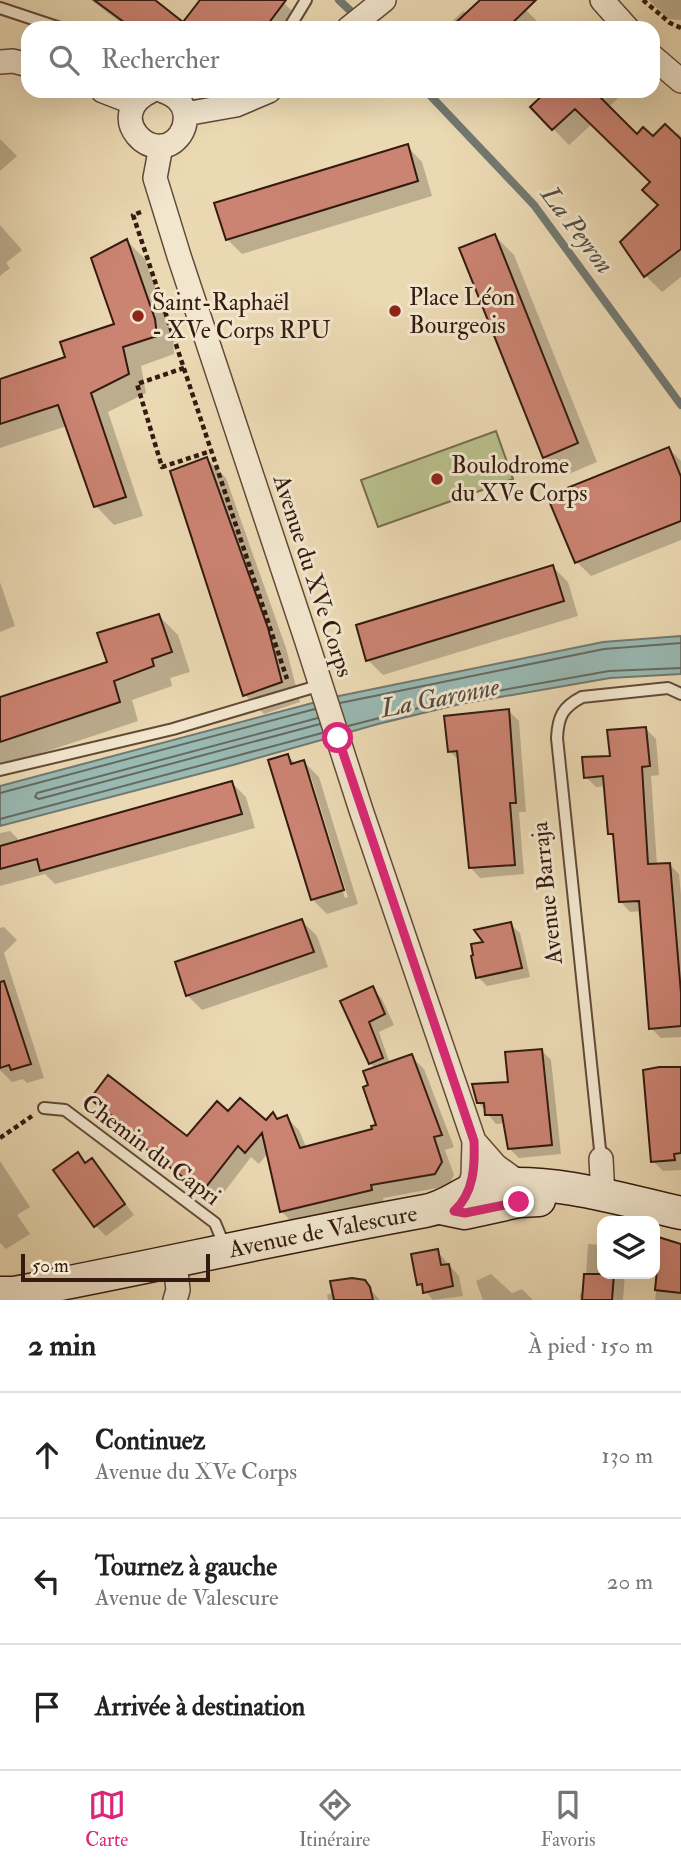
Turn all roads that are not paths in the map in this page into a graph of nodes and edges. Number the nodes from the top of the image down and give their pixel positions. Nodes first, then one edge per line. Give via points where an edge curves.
1 (306, 0) edge
2 (384, 0) edge
3 (602, 0) edge
4 (0, 8) edge
5 (39, 21) edge
6 (293, 21) edge
7 (358, 21) edge
8 (621, 21) edge
9 (0, 62) edge
10 (21, 63) edge
11 (660, 63) edge
12 (681, 81) edge
13 (142, 98) edge
14 (176, 98) edge
15 (253, 98) edge
16 (185, 114) junction
17 (161, 146) junction
18 (322, 691) junction
19 (681, 694) edge
20 (0, 770) edge
21 (44, 1108) road end
22 (474, 1141) junction
23 (601, 1159) joint
24 (521, 1184) junction
25 (570, 1189) junction
26 (603, 1196) junction
27 (455, 1203) junction
28 (681, 1213) edge
29 (226, 1249) junction
30 (175, 1262) junction
31 (0, 1293) edge
32 (175, 1300) edge

1 - 6 lane
2 - 7 street
3 - 8 street
4 - 5 lane
9 - 10 street
11 - 12 street
13 - 17 street via 130,113 131,125 142,141
14 - 16 street
15 - 16 street
16 - 17 street via 179,136
17 - 18 street, Avenue du XVe Corps via 155,178
18 - 20 lane via 292,694 173,729
18 - 22 street, Avenue du XVe Corps
19 - 23 lane, Avenue Barraja via 668,688 582,697 557,721
21 - 29 lane, Chemin du Capri via 65,1110 215,1223
22 - 24 street, Avenue du XVe Corps via 496,1166
22 - 27 street, Avenue du XVe Corps via 475,1159
23 - 26 street, Avenue Barraja
24 - 25 main road, Avenue de Valescure
24 - 27 main road, Avenue de Valescure via 490,1185
25 - 26 main road, Avenue de Valescure
25 - 27 main road, Avenue de Valescure via 546,1199 465,1213
26 - 28 main road, Avenue de Valescure
27 - 29 main road, Avenue de Valescure
29 - 30 main road, Avenue de Valescure
30 - 31 main road, Avenue de Valescure
30 - 32 street

